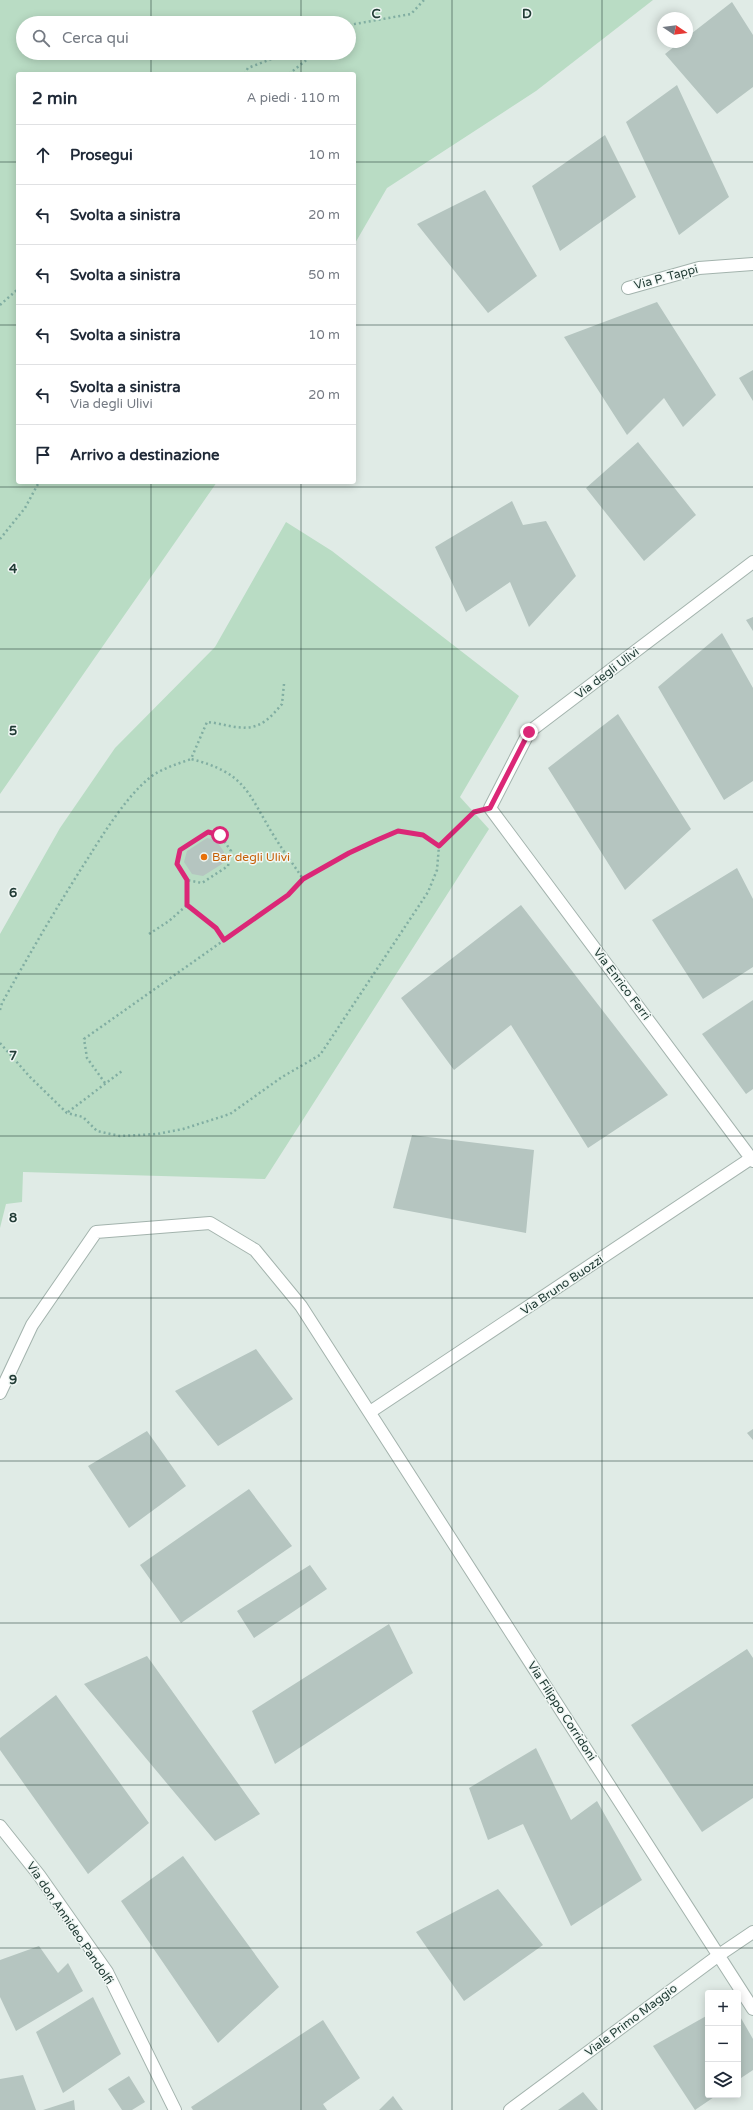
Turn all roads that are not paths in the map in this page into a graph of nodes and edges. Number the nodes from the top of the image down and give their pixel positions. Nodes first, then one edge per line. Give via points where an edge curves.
1 (753, 264) edge
2 (628, 288) dead end
3 (753, 562) edge
4 (490, 808) joint
5 (752, 1159) edge
6 (0, 1393) edge
7 (370, 1412) junction
8 (0, 1826) edge
9 (753, 1932) edge
10 (719, 1955) junction
11 (753, 2009) edge
12 (175, 2110) edge
13 (511, 2110) edge

1 - 2 street, Via P. Tappi via 699,268
3 - 4 street, Via degli Ulivi via 529,732
4 - 5 street, Via Enrico Ferri
5 - 7 street, Via Bruno Buozzi
6 - 7 street, Via Filippo Corridoni via 32,1325 96,1232 210,1223 255,1250 301,1306
7 - 10 street, Via Filippo Corridoni
8 - 12 street, Via don Annideo Pandolfi via 39,1875 107,1972
9 - 10 street, Viale Primo Maggio
10 - 11 street, Via Filippo Corridoni
10 - 13 street, Viale Primo Maggio

